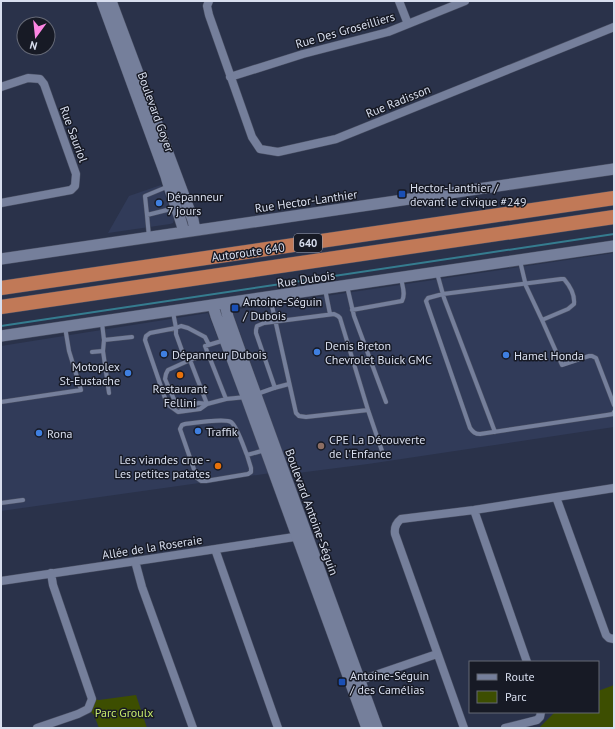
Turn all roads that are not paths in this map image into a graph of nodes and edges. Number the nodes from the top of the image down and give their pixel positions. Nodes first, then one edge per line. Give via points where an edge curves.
1 (102, 1) edge
2 (111, 1) edge
3 (209, 1) edge
4 (399, 1) edge
5 (465, 1) edge
6 (408, 24) junction
7 (614, 27) edge
8 (230, 77) junction
9 (1, 88) edge
10 (614, 169) edge
11 (169, 186) junction
12 (614, 198) edge
13 (1, 203) edge
14 (176, 207) junction
15 (147, 215) junction
16 (614, 217) edge
17 (195, 230) junction
18 (184, 232) junction
19 (149, 238) junction
20 (614, 246) edge
21 (1, 260) edge
22 (520, 260) junction
23 (436, 272) junction
24 (401, 278) junction
25 (525, 283) junction
26 (347, 286) junction
27 (1, 288) edge
28 (325, 289) junction
29 (443, 294) junction
30 (270, 297) junction
31 (225, 304) junction
32 (213, 306) junction
33 (1, 307) edge
34 (352, 310) junction
35 (173, 311) junction
36 (330, 314) junction
37 (542, 320) junction
38 (276, 321) junction
39 (102, 322) junction
40 (65, 327) junction
41 (176, 328) junction
42 (1, 336) edge
43 (132, 337) dead end
44 (104, 340) junction
45 (225, 340) junction
46 (209, 345) junction
47 (103, 351) junction
48 (92, 352) dead end
49 (208, 354) junction
50 (190, 360) junction
51 (289, 384) junction
52 (275, 388) junction
53 (109, 393) dead end
54 (251, 395) junction
55 (226, 399) junction
56 (1, 402) edge
57 (386, 402) dead end
58 (207, 404) junction
59 (614, 405) edge
60 (368, 410) junction
61 (614, 412) edge
62 (495, 432) junction
63 (270, 448) junction
64 (382, 451) dead end
65 (247, 456) junction
66 (614, 488) edge
67 (556, 497) junction
68 (23, 500) dead end
69 (1, 503) edge
70 (474, 510) junction
71 (302, 535) junction
72 (215, 549) junction
73 (135, 561) junction
74 (50, 574) junction
75 (1, 581) edge
76 (614, 639) edge
77 (437, 654) junction
78 (527, 661) edge
79 (355, 682) junction
80 (541, 713) edge
81 (37, 728) edge
82 (193, 728) edge
83 (278, 728) edge
84 (367, 728) edge
85 (377, 728) edge
86 (464, 728) edge
87 (505, 728) edge

1 - 11 street, Boulevard Goyer
2 - 17 street, Boulevard Goyer
3 - 8 street via 208,15
4 - 6 street
5 - 6 street, Rue Des Groseilliers
6 - 8 street, Rue Des Groseilliers
7 - 8 street, Rue Radisson via 336,138 278,152 260,150 252,137
9 - 13 street, Rue Sauriol via 28,78 40,79 76,174 75,186 71,190
10 - 17 street, Rue Hector-Lanthier
11 - 14 street, Boulevard Goyer
11 - 15 lane via 145,196
12 - 27 highway, Autoroute 640 / 640
14 - 15 lane
14 - 18 street, Boulevard Goyer
15 - 19 lane
16 - 33 highway, Autoroute 640 / 640
17 - 18 street, Rue Hector-Lanthier
18 - 19 street, Rue Hector-Lanthier
19 - 21 street, Rue Hector-Lanthier
20 - 22 street, Rue Dubois
22 - 23 street, Rue Dubois
22 - 25 lane
23 - 24 street, Rue Dubois
23 - 29 lane
24 - 26 street, Rue Dubois
24 - 34 lane via 404,294 402,301
25 - 29 lane
25 - 37 lane
25 - 37 lane via 564,279 571,289 574,301 572,307
26 - 28 street, Rue Dubois
26 - 34 lane
28 - 30 street, Rue Dubois
28 - 36 lane
29 - 62 lane
29 - 62 lane via 428,298 426,303 470,428 476,434
30 - 31 street, Rue Dubois
30 - 38 lane
31 - 32 street, Rue Dubois
31 - 54 street, Boulevard Antoine-Séguin
32 - 35 street, Rue Dubois
32 - 45 street, Boulevard Antoine-Séguin
34 - 57 lane
35 - 39 street, Rue Dubois
35 - 41 lane
36 - 38 lane
36 - 60 lane via 340,318
37 - 59 lane via 562,365 589,356 596,358
38 - 51 lane
38 - 52 lane via 256,327
39 - 40 street, Rue Dubois
39 - 44 lane
40 - 42 street, Rue Dubois
40 - 56 lane via 69,351 81,390
41 - 46 lane via 188,328 205,337
41 - 50 lane via 185,359
41 - 58 lane via 150,333 145,340 167,404 178,412 200,409
43 - 44 lane
44 - 47 lane
45 - 46 lane
45 - 54 street, Boulevard Antoine-Séguin
46 - 49 lane via 205,346
47 - 48 lane
47 - 53 lane
49 - 50 lane
49 - 55 lane
50 - 58 lane
50 - 58 lane via 168,370 165,379 177,406 181,408 198,403
51 - 52 lane
51 - 60 lane via 299,416
52 - 54 lane
54 - 55 lane
54 - 63 street, Boulevard Antoine-Séguin
55 - 58 lane
60 - 64 lane
61 - 62 lane
63 - 65 lane
63 - 71 street, Boulevard Antoine-Séguin
65 - 65 lane via 236,427 228,420 185,424 180,428 197,478 201,481 248,474 251,468
66 - 67 street
67 - 70 street
67 - 76 street via 606,635
68 - 69 lane
70 - 77 street via 401,519 394,530
70 - 78 street
71 - 72 street, Allée de la Roseraie
71 - 79 street, Boulevard Antoine-Séguin
72 - 73 street, Allée de la Roseraie
72 - 83 street
73 - 74 street, Allée de la Roseraie
73 - 82 street
74 - 75 street, Allée de la Roseraie
74 - 81 street via 92,700 88,709
77 - 79 street
77 - 86 street
79 - 84 street, Boulevard Antoine-Séguin
79 - 85 street, Boulevard Antoine-Séguin
80 - 87 street via 537,720

